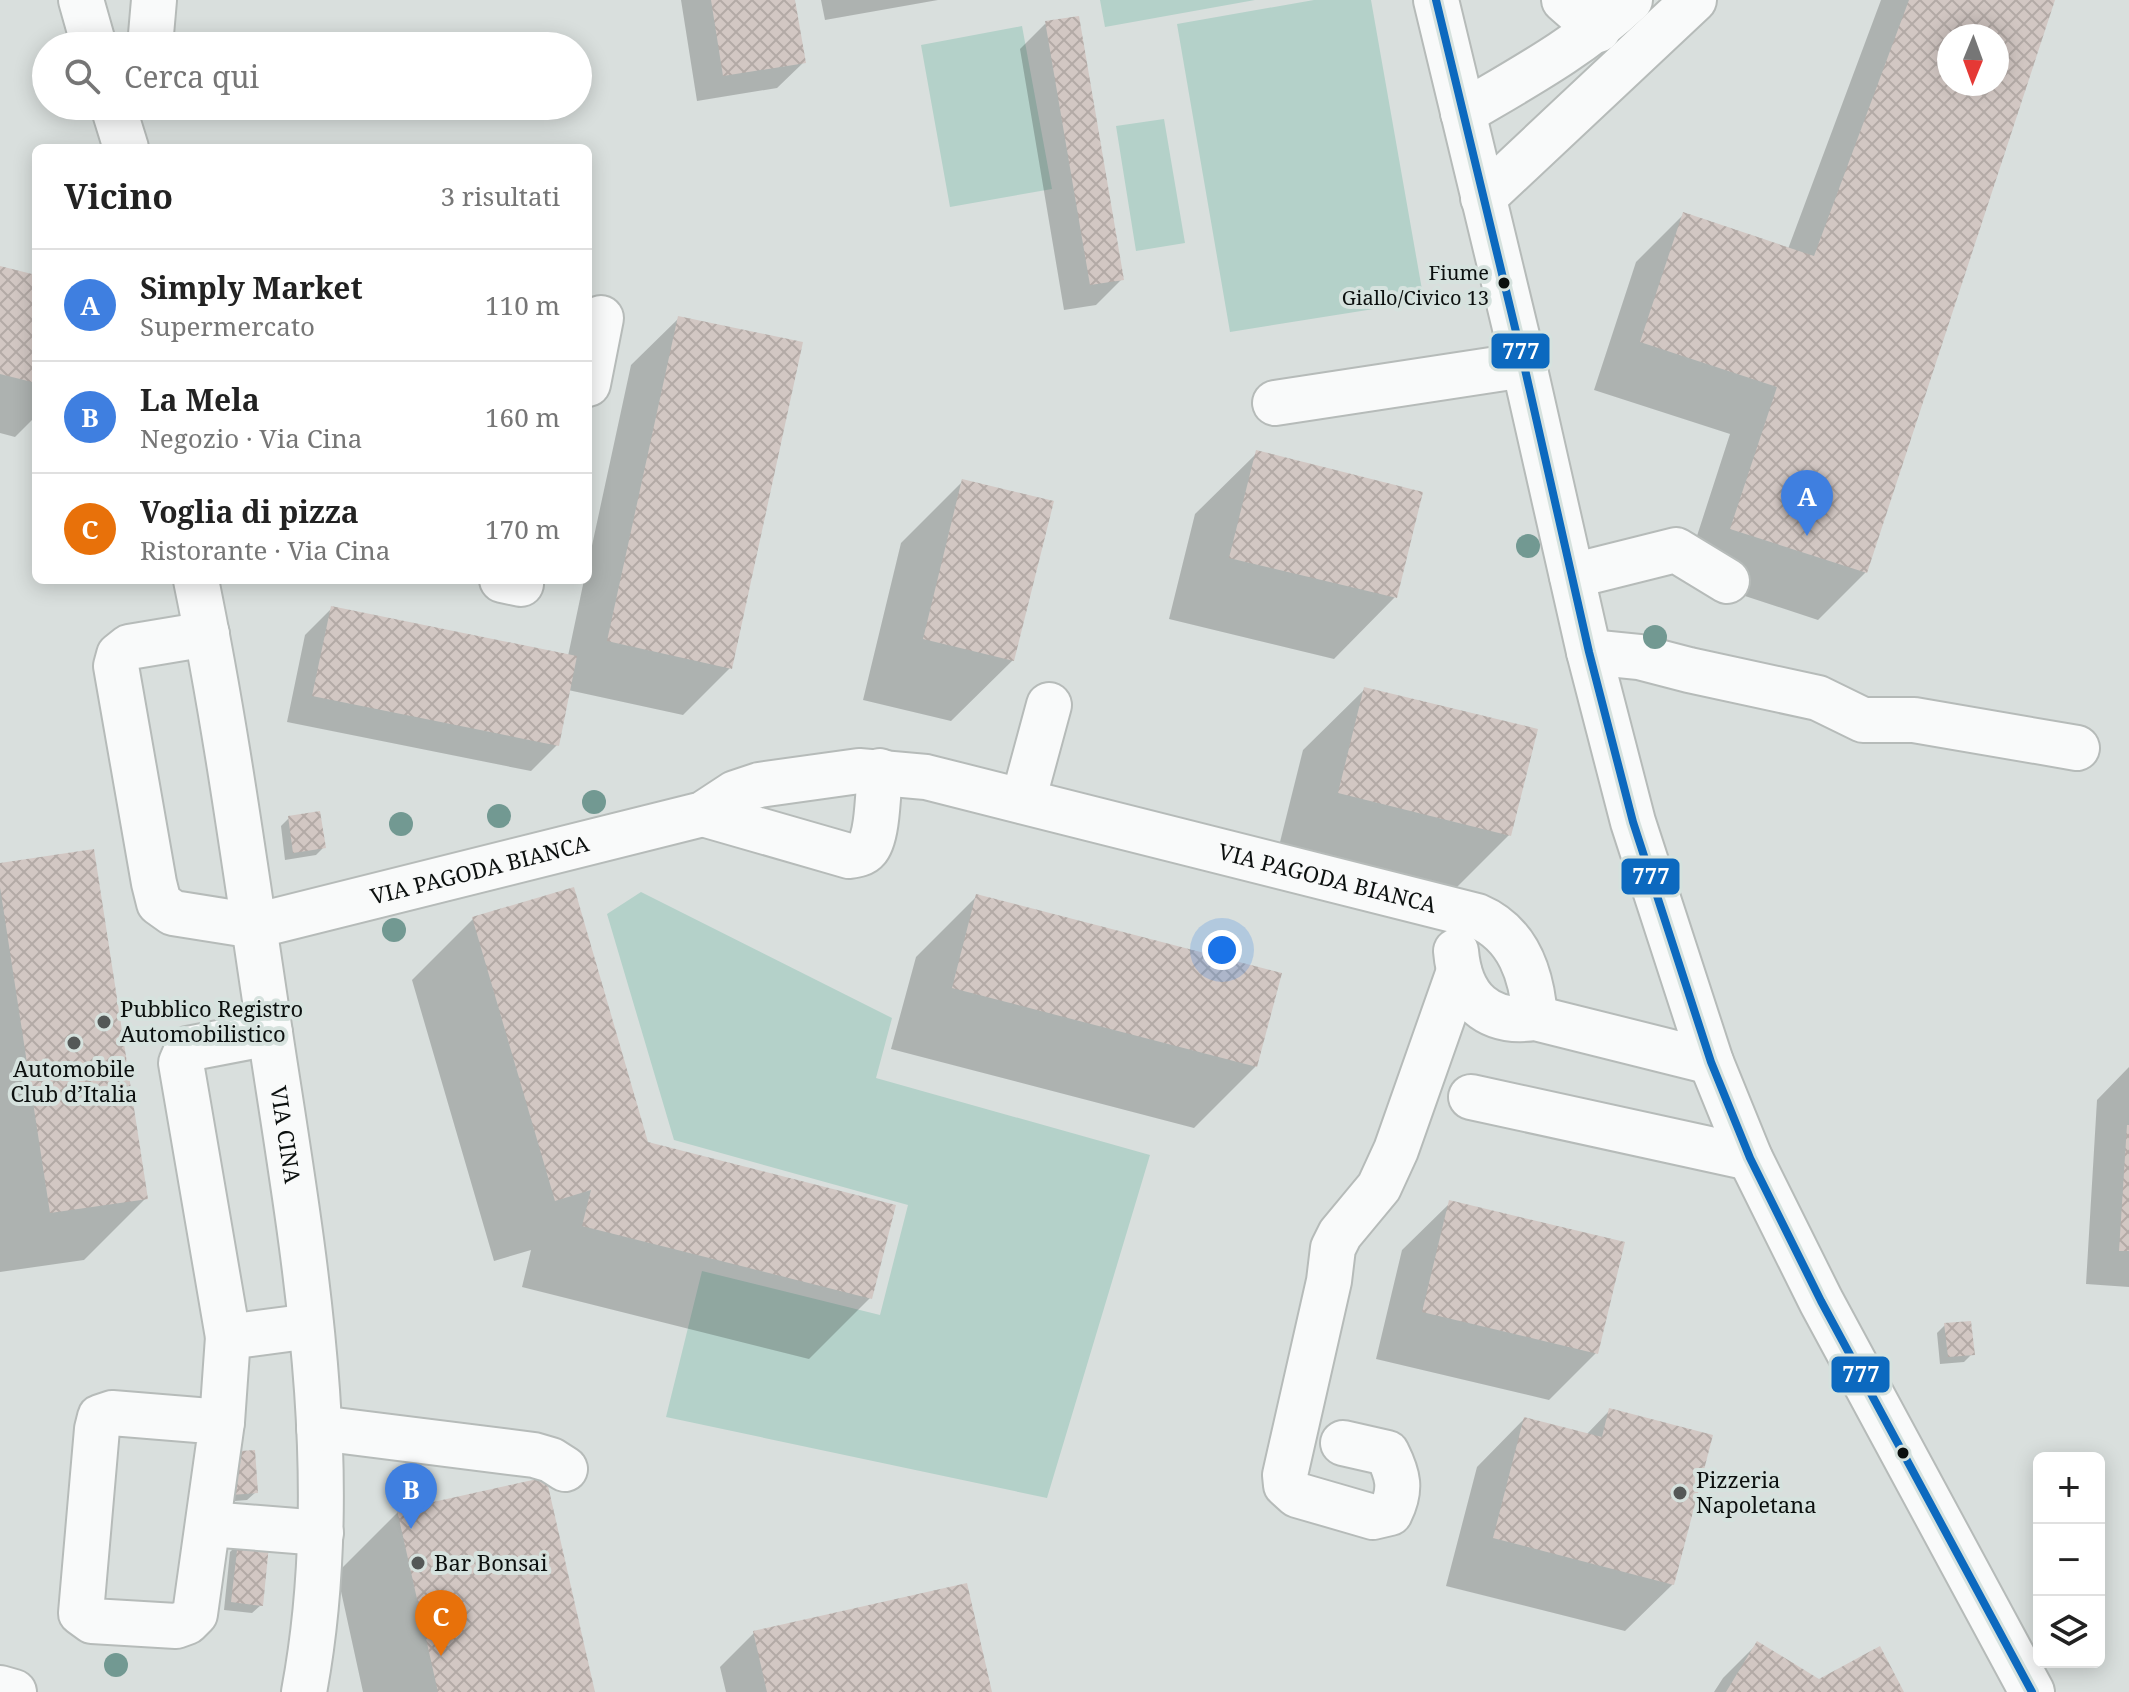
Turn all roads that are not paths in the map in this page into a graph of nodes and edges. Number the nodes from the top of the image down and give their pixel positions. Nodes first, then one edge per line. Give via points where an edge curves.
1 (81, 0) edge
2 (154, 0) edge
3 (1436, 0) edge
4 (1564, 0) edge
5 (1630, 0) edge
6 (1694, 0) edge
7 (1598, 30) junction
8 (90, 32) edge
9 (151, 32) edge
10 (1463, 113) junction
11 (117, 120) edge
12 (142, 120) edge
13 (125, 144) edge
14 (139, 144) edge
15 (1483, 198) junction
16 (601, 318) dead end
17 (592, 364) edge
18 (1524, 365) junction
19 (1275, 403) dead end
20 (1572, 576) junction
21 (1727, 581) dead end
22 (197, 584) edge
23 (207, 634) junction
24 (1589, 652) junction
25 (1049, 705) dead end
26 (2077, 748) dead end
27 (880, 771) junction
28 (1023, 801) junction
29 (703, 814) junction
30 (1461, 911) junction
31 (255, 926) junction
32 (1459, 971) junction
33 (1535, 1018) junction
34 (270, 1033) junction
35 (1711, 1062) junction
36 (1471, 1097) dead end
37 (1750, 1158) junction
38 (311, 1326) junction
39 (228, 1337) junction
40 (222, 1422) junction
41 (319, 1428) junction
42 (1343, 1443) dead end
43 (565, 1469) dead end
44 (209, 1524) junction
45 (321, 1533) junction
46 (0, 1688) edge
47 (14, 1692) edge
48 (304, 1692) edge
49 (2032, 1692) edge

1 - 8 street
2 - 9 street
3 - 10 street
4 - 7 street
5 - 7 street
6 - 15 street
7 - 10 street
10 - 15 street
11 - 13 street
12 - 14 street
15 - 18 street
16 - 17 street
18 - 19 street
18 - 20 street
20 - 21 street via 1676,550
20 - 24 street
22 - 23 street, VIA CINA
23 - 31 street, VIA CINA
23 - 31 street via 129,647 116,666 159,903 173,913
24 - 26 street via 1639,657 1818,698 1863,720 1914,720
24 - 35 street via 1633,822
25 - 28 street
27 - 28 street, VIA PAGODA BIANCA
27 - 29 street, VIA PAGODA BIANCA via 759,785
27 - 29 street via 873,838 858,855
28 - 30 street, VIA PAGODA BIANCA
29 - 31 street, VIA PAGODA BIANCA
30 - 32 street via 1456,939
30 - 33 street, VIA PAGODA BIANCA via 1490,922 1509,938 1522,960
31 - 34 street, VIA CINA
32 - 33 street via 1475,1003 1509,1019
32 - 42 street via 1385,1175 1333,1248 1285,1475 1286,1485 1297,1495 1373,1517 1390,1513 1399,1480 1387,1453
33 - 35 street
34 - 38 street, VIA CINA
34 - 39 street via 187,1049 181,1063
35 - 37 street
36 - 37 street
37 - 49 street via 1850,1356
38 - 39 street
38 - 41 street, VIA CINA
39 - 40 street
40 - 44 street
40 - 44 street via 112,1413 100,1417 81,1613 92,1621 176,1626 187,1622 195,1614
41 - 43 street via 534,1455
41 - 45 street, VIA CINA
44 - 45 street
45 - 48 street, VIA CINA
46 - 47 street

